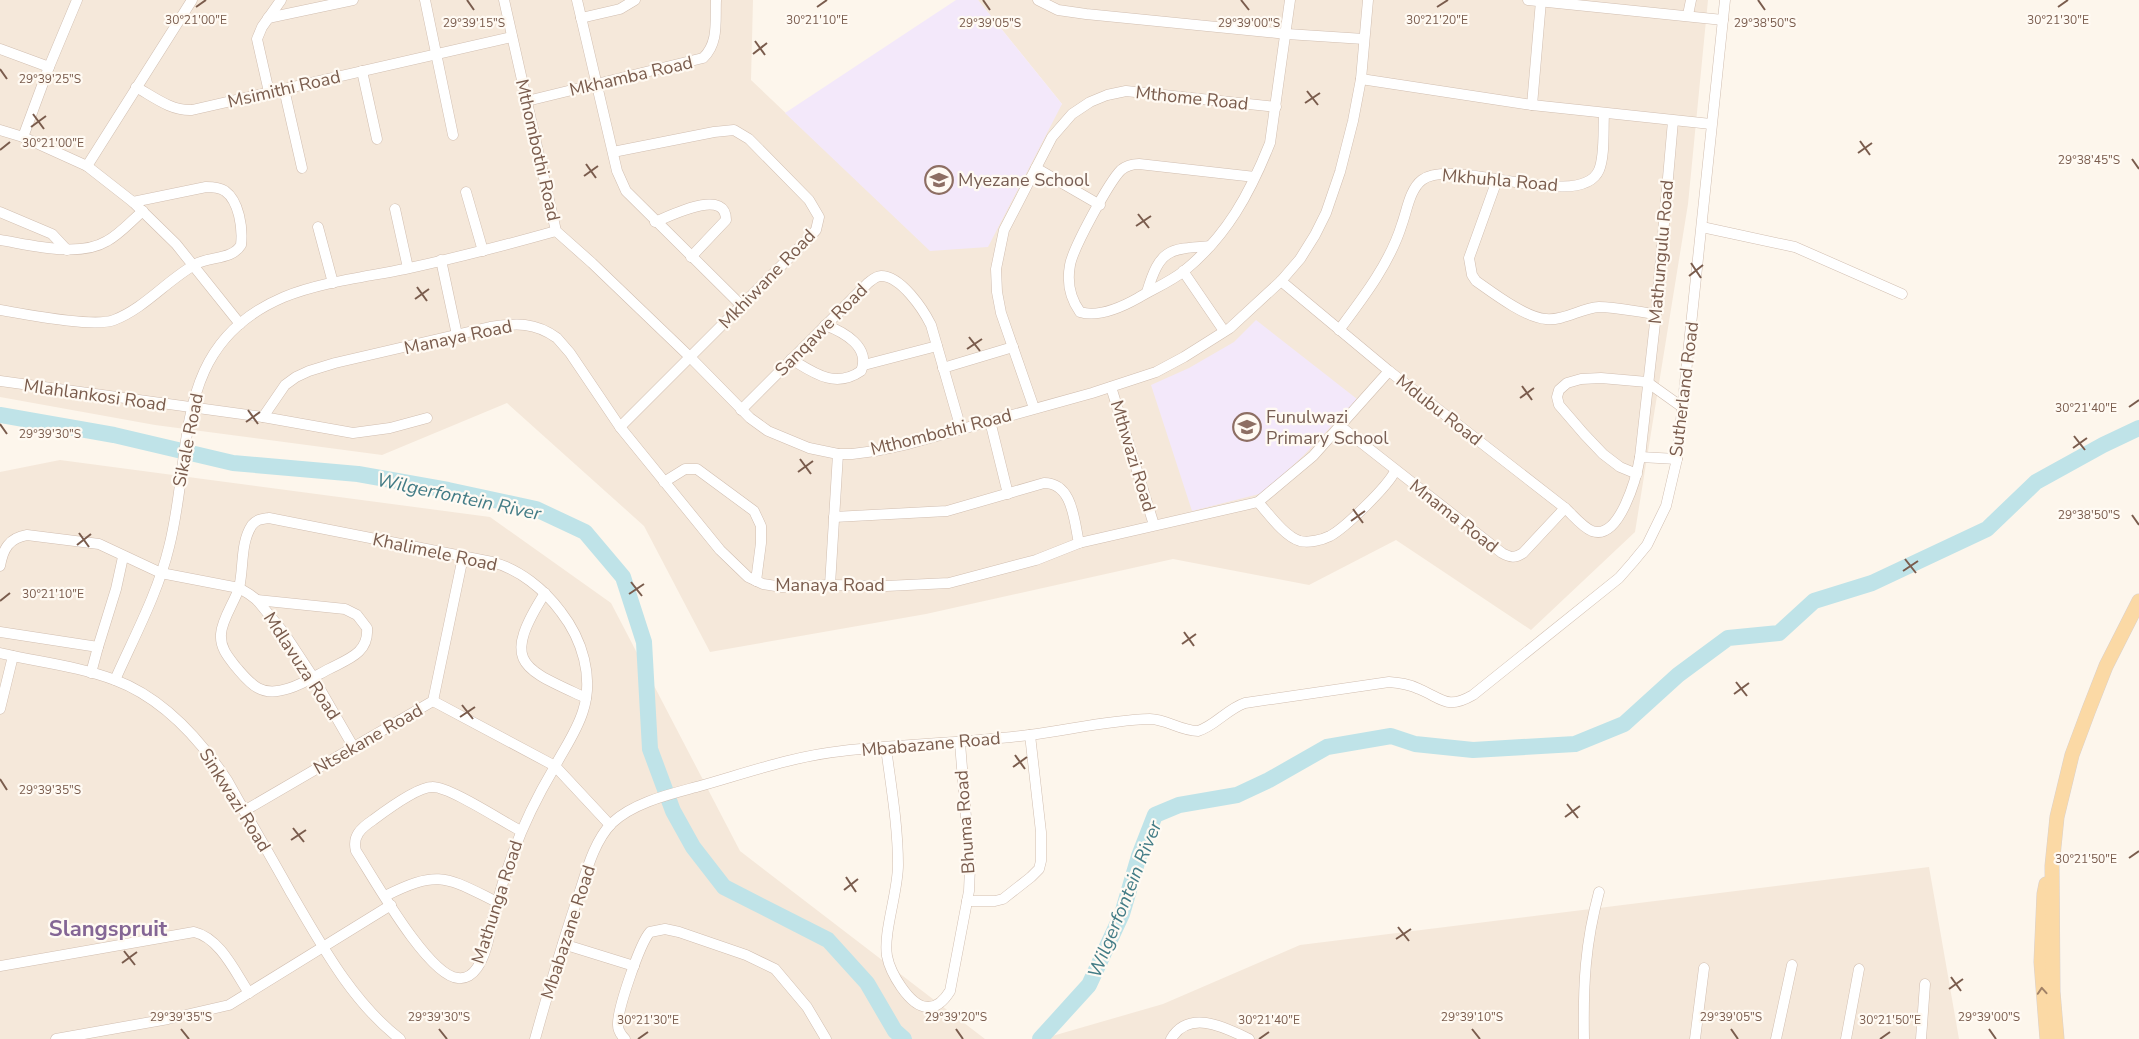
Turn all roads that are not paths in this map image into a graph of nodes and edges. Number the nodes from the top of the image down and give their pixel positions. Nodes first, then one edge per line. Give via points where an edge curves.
1 (77, 0) edge
2 (192, 0) edge
3 (281, 0) edge
4 (353, 0) edge
5 (426, 0) edge
6 (504, 0) edge
7 (577, 0) edge
8 (635, 0) edge
9 (716, 0) edge
10 (1038, 0) edge
11 (1290, 0) edge
12 (1368, 0) edge
13 (1528, 0) edge
14 (1691, 0) edge
15 (1725, 0) edge
16 (1541, 1) junction
17 (1593, 3) edge
18 (1688, 16) junction
19 (268, 18) junction
20 (581, 18) junction
21 (1723, 20) junction
22 (1287, 34) junction
23 (512, 38) junction
24 (1364, 39) junction
25 (0, 49) edge
26 (436, 54) junction
27 (49, 67) junction
28 (362, 71) junction
29 (1361, 79) junction
30 (597, 84) junction
31 (136, 87) junction
32 (284, 89) junction
33 (269, 92) junction
34 (527, 101) junction
35 (1532, 105) junction
36 (1276, 107) junction
37 (1604, 114) junction
38 (1673, 121) junction
39 (1711, 124) junction
40 (0, 130) edge
41 (453, 135) dead end
42 (22, 137) junction
43 (377, 139) dead end
44 (613, 152) junction
45 (87, 166) junction
46 (302, 168) dead end
47 (1036, 168) junction
48 (1255, 177) junction
49 (1496, 180) junction
50 (466, 192) dead end
51 (133, 202) junction
52 (1100, 205) junction
53 (395, 209) dead end
54 (143, 211) junction
55 (0, 212) edge
56 (655, 222) junction
57 (1702, 226) junction
58 (318, 227) dead end
59 (556, 231) junction
60 (0, 240) edge
61 (1210, 246) junction
62 (67, 250) junction
63 (483, 251) junction
64 (691, 257) junction
65 (441, 260) junction
66 (194, 265) junction
67 (408, 268) junction
68 (1183, 271) junction
69 (1281, 281) junction
70 (333, 283) junction
71 (1147, 292) junction
72 (1902, 294) dead end
73 (741, 305) junction
74 (0, 310) edge
75 (1656, 314) junction
76 (240, 324) junction
77 (825, 325) junction
78 (1339, 330) junction
79 (1224, 331) junction
80 (457, 335) junction
81 (937, 346) junction
82 (1013, 347) junction
83 (691, 358) junction
84 (791, 359) junction
85 (864, 365) junction
86 (943, 368) junction
87 (1389, 371) junction
88 (0, 381) edge
89 (1648, 382) junction
90 (1111, 386) junction
91 (1682, 407) junction
92 (190, 408) junction
93 (1034, 408) junction
94 (741, 410) junction
95 (263, 417) junction
96 (427, 418) dead end
97 (990, 421) junction
98 (1340, 426) junction
99 (620, 427) junction
100 (961, 429) junction
101 (838, 454) junction
102 (1640, 457) junction
103 (1676, 459) junction
104 (1395, 470) junction
105 (1637, 474) junction
106 (664, 482) junction
107 (1008, 494) junction
108 (1258, 502) junction
109 (1565, 508) junction
110 (834, 516) junction
111 (1154, 525) junction
112 (1602, 530) joint
113 (1080, 543) junction
114 (123, 557) junction
115 (463, 557) junction
116 (0, 566) edge
117 (161, 573) junction
118 (756, 581) junction
119 (830, 585) junction
120 (239, 588) junction
121 (545, 593) junction
122 (257, 600) junction
123 (2139, 601) edge
124 (0, 632) edge
125 (98, 647) junction
126 (0, 653) edge
127 (13, 656) junction
128 (92, 673) junction
129 (313, 677) junction
130 (116, 680) junction
131 (1473, 695) joint
132 (586, 698) junction
133 (433, 701) junction
134 (0, 709) edge
135 (1030, 735) junction
136 (960, 743) junction
137 (354, 748) junction
138 (886, 748) junction
139 (555, 766) junction
140 (244, 811) junction
141 (610, 825) junction
142 (520, 832) junction
143 (2052, 866) junction
144 (1600, 892) dead end
145 (388, 900) junction
146 (967, 901) junction
147 (497, 902) junction
148 (563, 944) junction
149 (322, 946) junction
150 (1792, 965) dead end
151 (0, 966) edge
152 (634, 966) junction
153 (1704, 968) dead end
154 (1859, 969) dead end
155 (1925, 984) dead end
156 (249, 993) junction
157 (56, 1039) edge
158 (400, 1039) edge
159 (535, 1039) edge
160 (625, 1039) edge
161 (826, 1039) edge
162 (1171, 1039) edge
163 (1249, 1039) edge
164 (1584, 1039) edge
165 (1694, 1039) edge
166 (1776, 1039) edge
167 (1846, 1039) edge
168 (1921, 1039) edge
169 (2047, 1039) edge
170 (2057, 1039) edge

1 - 27 street
2 - 31 street
3 - 19 street
4 - 19 street
5 - 26 street
6 - 23 street, Mthombothi Road
7 - 20 street
8 - 20 street via 620,9
9 - 30 street, Mkhamba Road via 714,41 703,58
10 - 22 street via 1058,10
11 - 22 street
12 - 24 street, Mthombothi Road
13 - 16 street
14 - 18 street
15 - 21 street, Sutherland Road
16 - 17 street
16 - 35 street
17 - 18 street
18 - 21 street
19 - 33 street via 256,40
20 - 30 street
21 - 39 street, Sutherland Road
22 - 24 street
22 - 36 street
23 - 26 street, Msimithi Road
23 - 34 street, Mthombothi Road
24 - 29 street, Mthombothi Road
25 - 27 street
26 - 28 street, Msimithi Road
26 - 41 street
27 - 42 street
28 - 32 street, Msimithi Road
28 - 43 street
29 - 35 street
29 - 69 street, Mthombothi Road via 1354,121 1326,213 1305,251
30 - 34 street, Mkhamba Road
30 - 44 street
31 - 33 street, Msimithi Road via 182,111
31 - 45 street
32 - 33 street, Msimithi Road
32 - 46 street
34 - 59 street, Mthombothi Road
35 - 37 street
36 - 47 street, Mthome Road via 1126,91 1107,95 1072,114 1052,137
36 - 48 street via 1270,143
37 - 38 street
37 - 49 street, Mkhuhla Road via 1599,170 1586,184 1574,187
38 - 39 street
38 - 75 street, Mathungulu Road
39 - 57 street, Sutherland Road
40 - 42 street
42 - 45 street
44 - 56 street via 626,191
44 - 73 street, Mkhiwane Road via 734,130 749,139 809,200 819,217 816,230
45 - 51 street
47 - 52 street
47 - 82 street, Mthome Road via 1004,230 996,269 1001,313
48 - 52 street via 1134,164 1119,173
48 - 61 street via 1245,200
49 - 75 street via 1469,258 1476,281 1544,319 1599,307
49 - 78 street, Mkhuhla Road via 1444,172 1421,180 1384,264
50 - 63 street
51 - 54 street
51 - 66 street via 206,187 224,190 235,202 241,245 234,253
52 - 71 street via 1072,259 1069,279 1075,305 1080,312 1095,314 1128,303
53 - 67 street
54 - 62 street via 107,241 88,248
54 - 66 street
55 - 62 street via 52,234
56 - 64 street
56 - 64 street via 702,204 722,208 726,220
57 - 72 street via 1794,247
57 - 91 street, Sutherland Road
58 - 70 street
59 - 63 street, Sikale Road
59 - 83 street, Mthombothi Road
60 - 62 street
61 - 68 street
61 - 71 street via 1168,253 1153,273
63 - 65 street, Sikale Road
64 - 73 street
65 - 67 street, Sikale Road
65 - 80 street
66 - 74 street via 140,305 107,323
66 - 76 street
67 - 70 street, Sikale Road
68 - 71 street
68 - 79 street
69 - 78 street, Mdubu Road
69 - 79 street, Mthombothi Road
70 - 76 street, Sikale Road via 284,297
73 - 83 street, Mkhiwane Road
75 - 89 street, Mathungulu Road
76 - 92 street, Sikale Road via 213,353
77 - 81 street, Sanqawe Road via 880,276 908,291 919,304 931,325
77 - 84 street, Sanqawe Road
77 - 85 street via 851,338 863,354
78 - 87 street, Mdubu Road
79 - 90 street, Mthombothi Road via 1156,372
80 - 95 street, Manaya Road via 309,371 285,385
80 - 99 street, Manaya Road via 513,323 546,329 570,353
81 - 85 street
81 - 86 street, Sanqawe Road
82 - 86 street
82 - 93 street, Mthome Road
83 - 94 street, Mthombothi Road
83 - 99 street, Mkhiwane Road
84 - 85 street via 834,380 852,377
84 - 94 street, Sanqawe Road
86 - 100 street, Sanqawe Road
87 - 98 street, Manaya Road
87 - 109 street, Mdubu Road
88 - 92 street, Mlahlankosi Road
89 - 91 street
89 - 102 street, Mathungulu Road
89 - 105 street via 1581,379 1567,383 1559,390 1558,397 1559,405 1603,454 1620,467
90 - 93 street, Mthombothi Road
90 - 111 street, Mthwazi Road
91 - 103 street, Sutherland Road
92 - 95 street, Mlahlankosi Road
92 - 117 street, Sikale Road via 172,535
93 - 97 street, Mthombothi Road
94 - 101 street, Mthombothi Road via 783,438
95 - 96 street, Mlahlankosi Road via 353,433
97 - 100 street, Mthombothi Road
97 - 107 street
98 - 104 street, Mnama Road
98 - 108 street, Manaya Road via 1313,456
99 - 106 street, Manaya Road
100 - 101 street, Mthombothi Road via 875,451
101 - 110 street
102 - 103 street
102 - 105 street, Mathungulu Road
103 - 131 street, Sutherland Road via 1666,506 1647,545 1634,562 1620,578
104 - 108 street via 1376,496 1332,535 1322,539 1300,541 1290,536
104 - 109 street, Mnama Road via 1510,557 1516,558 1523,553
105 - 112 street, Mathungulu Road via 1623,511 1612,525
106 - 118 street, Manaya Road via 735,566
106 - 118 street via 685,469 697,469 754,511 761,526
107 - 110 street via 947,511
107 - 113 street via 1044,483 1058,485 1070,503
108 - 111 street, Manaya Road
109 - 112 street, Mdubu Road via 1591,530
110 - 119 street
111 - 113 street, Manaya Road
113 - 119 street, Manaya Road via 1036,560 949,583
114 - 116 street, Mdlavuza Road via 99,544 27,535 19,536 7,546
114 - 117 street, Mdlavuza Road
114 - 125 street
115 - 120 street, Khalimele Road via 261,519 253,524 246,541
115 - 121 street, Khalimele Road via 509,568
115 - 133 street
117 - 120 street, Mdlavuza Road
117 - 130 street, Sikale Road
118 - 119 street, Manaya Road via 782,588
120 - 122 street, Mdlavuza Road
120 - 129 street, Khalimele Road via 221,631 221,642 228,658 248,681 267,691 277,692
121 - 132 street, Khalimele Road via 578,638 587,680
121 - 132 street via 528,620 521,649 523,660 532,671
122 - 129 street, Mdlavuza Road
122 - 129 street, Khalimele Road via 336,608 357,615 363,621 368,636 361,651
123 - 143 main road via 2106,666 2072,755 2057,817
124 - 125 street
125 - 128 street
126 - 127 street, Sinkwazi Road
127 - 128 street, Sinkwazi Road
127 - 134 street
128 - 130 street, Sinkwazi Road
129 - 137 street, Mdlavuza Road
130 - 140 street, Sinkwazi Road via 157,703 196,738 217,765
131 - 135 street, Mbabazane Road via 1455,703 1444,702 1406,683 1389,682 1245,703 1235,706 1198,732 1152,719
132 - 139 street, Khalimele Road via 579,722
133 - 137 street, Ntsekane Road
133 - 139 street, Ntsekane Road
135 - 136 street, Mbabazane Road
135 - 146 street via 1041,832 1041,862 1031,877 1002,899
136 - 138 street, Mbabazane Road
136 - 146 street, Bhuma Road via 969,850
137 - 140 street, Ntsekane Road
138 - 141 street, Mbabazane Road via 807,757 684,790 622,815
138 - 146 street, Bhuma Road via 898,865 887,955 897,980 921,1006 932,1007 946,998 950,990
139 - 141 street, Ntsekane Road
139 - 142 street, Mathunga Road
140 - 149 street, Sinkwazi Road
141 - 148 street, Mbabazane Road via 588,868
142 - 145 street, Mathunga Road via 441,788 433,786 419,791 363,827 354,842 356,851
142 - 147 street, Mathunga Road
169 -> 143 main road via 2042,947 2044,894
143 - 170 main road via 2053,992
144 - 164 street via 1586,949
145 - 147 street via 415,882 428,878 455,882
145 - 147 street, Mathunga Road via 435,965 448,976 460,978 478,966
145 - 149 street
148 - 152 street
148 - 159 street, Mbabazane Road
149 - 156 street
149 - 158 street, Sinkwazi Road via 360,999
150 - 166 street
151 - 156 street via 194,932 214,942
152 - 160 street via 618,1018 620,1033
152 - 161 street via 646,937 665,929 765,962 785,978
153 - 165 street
154 - 167 street
155 - 168 street
156 - 157 street via 229,1005 211,1010
162 - 163 street via 1188,1024 1200,1022

